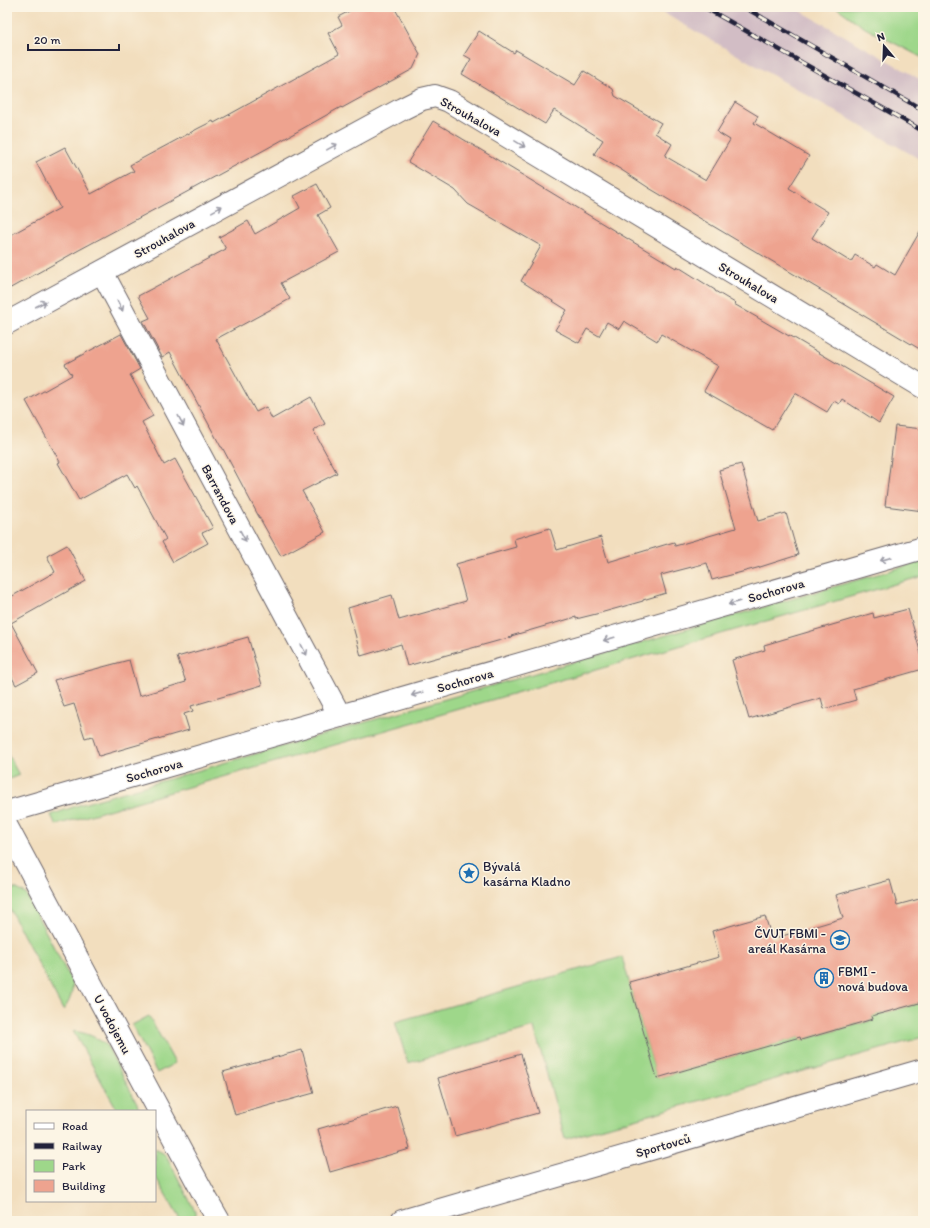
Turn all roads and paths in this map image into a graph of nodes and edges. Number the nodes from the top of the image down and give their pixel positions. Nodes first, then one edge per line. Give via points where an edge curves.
1 (102, 272) junction
2 (7, 323) edge
3 (923, 387) edge
4 (923, 548) edge
5 (340, 716) junction
6 (7, 812) edge
7 (7, 827) edge
8 (923, 1070) edge
9 (220, 1221) edge
10 (402, 1221) edge

2 -> 1 street, Strouhalova
1 -> 3 street, Strouhalova via 402,109 435,96 449,101
1 -> 5 street, Barrandova
4 -> 5 street, Sochorova
5 - 6 street, Sochorova
7 - 9 street, U vodojemu
8 - 10 street, Sportovců

